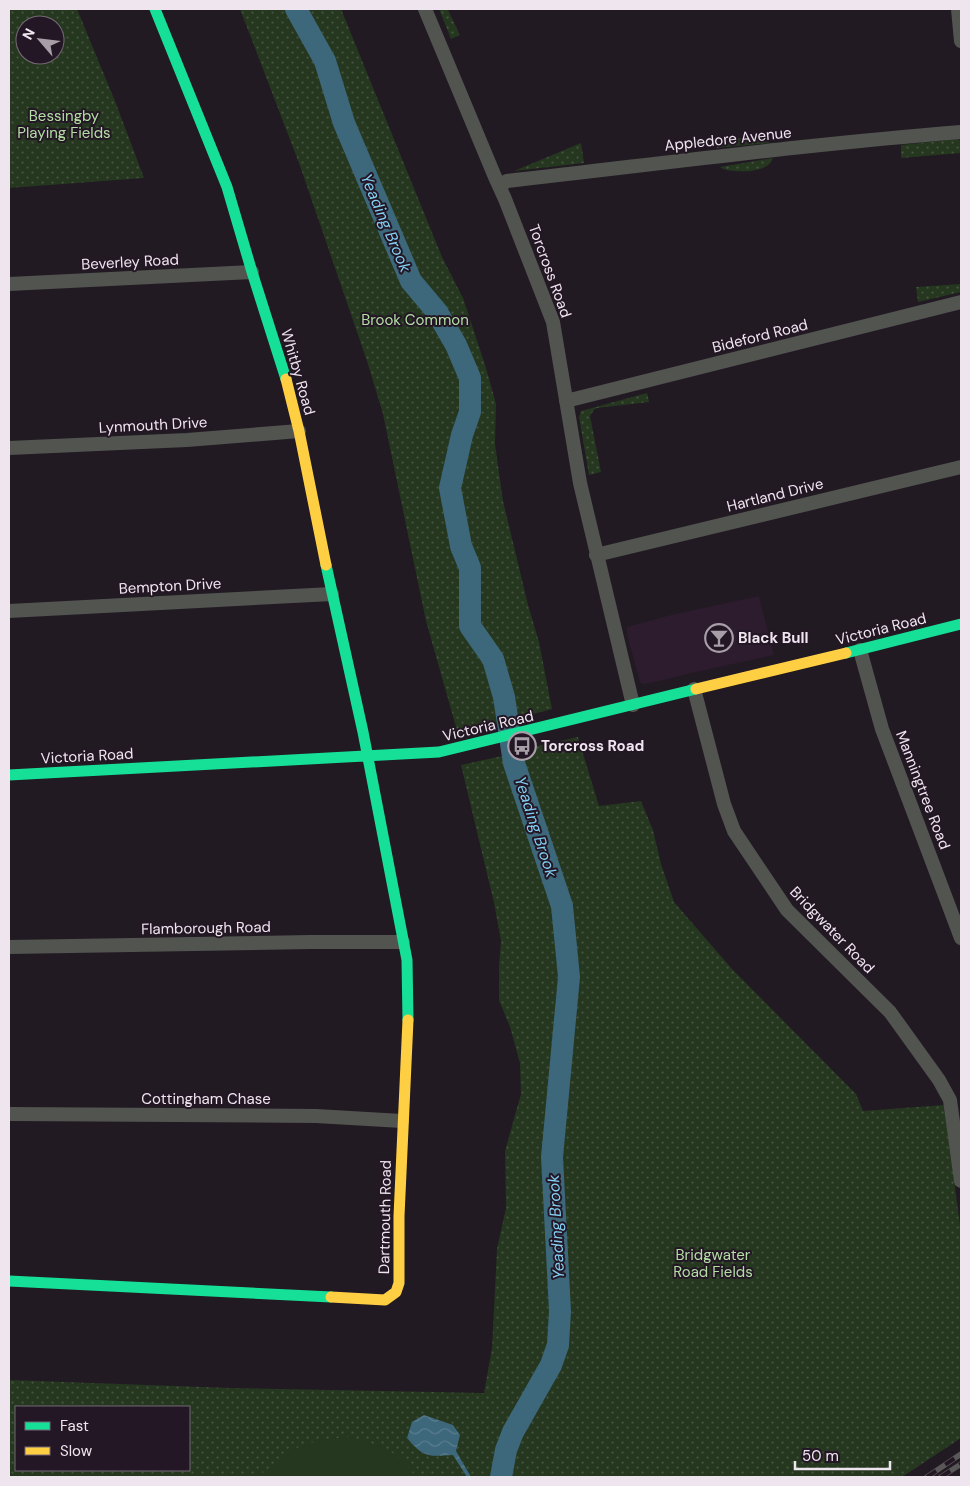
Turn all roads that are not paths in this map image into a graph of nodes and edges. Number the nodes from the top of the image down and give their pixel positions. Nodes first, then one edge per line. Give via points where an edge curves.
1 (156, 9) edge
2 (425, 9) edge
3 (958, 9) edge
4 (961, 42) edge
5 (961, 132) edge
6 (499, 186) junction
7 (252, 272) junction
8 (9, 284) edge
9 (961, 302) edge
10 (566, 401) junction
11 (299, 431) junction
12 (9, 448) edge
13 (961, 467) edge
14 (596, 554) junction
15 (332, 594) junction
16 (9, 611) edge
17 (961, 624) edge
18 (860, 650) junction
19 (694, 689) junction
20 (633, 705) junction
21 (367, 756) junction
22 (9, 776) edge
23 (961, 938) edge
24 (404, 942) junction
25 (9, 947) edge
26 (9, 1114) edge
27 (402, 1121) junction
28 (961, 1181) edge
29 (9, 1281) edge

1 - 7 street, Whitby Road via 227,187
2 - 6 street, Torcross Road
3 - 4 street
5 - 6 street, Appledore Avenue via 507,180
6 - 10 street, Torcross Road via 553,322
7 - 8 street, Beverley Road
7 - 11 street, Whitby Road via 285,374
9 - 10 street, Bideford Road
10 - 14 street, Torcross Road
11 - 12 street, Lynmouth Drive
11 - 15 street, Whitby Road
13 - 14 street, Hartland Drive
14 - 20 street, Torcross Road via 622,636
15 - 16 street, Bempton Drive
15 - 21 street, Whitby Road
17 - 18 street, Victoria Road
18 - 19 street, Victoria Road
18 - 23 street, Manningtree Road via 882,729
19 - 20 street, Victoria Road
19 - 28 street, Bridgwater Road via 734,831 787,910 890,1012 939,1080 950,1100
20 - 21 street, Victoria Road via 504,739 439,752
21 - 22 street, Victoria Road
21 - 24 street, Dartmouth Road
24 - 25 street, Flamborough Road
24 - 27 street, Dartmouth Road via 408,1021
26 - 27 street, Cottingham Chase via 316,1116
27 - 29 street, Dartmouth Road via 399,1283 396,1292 385,1300

